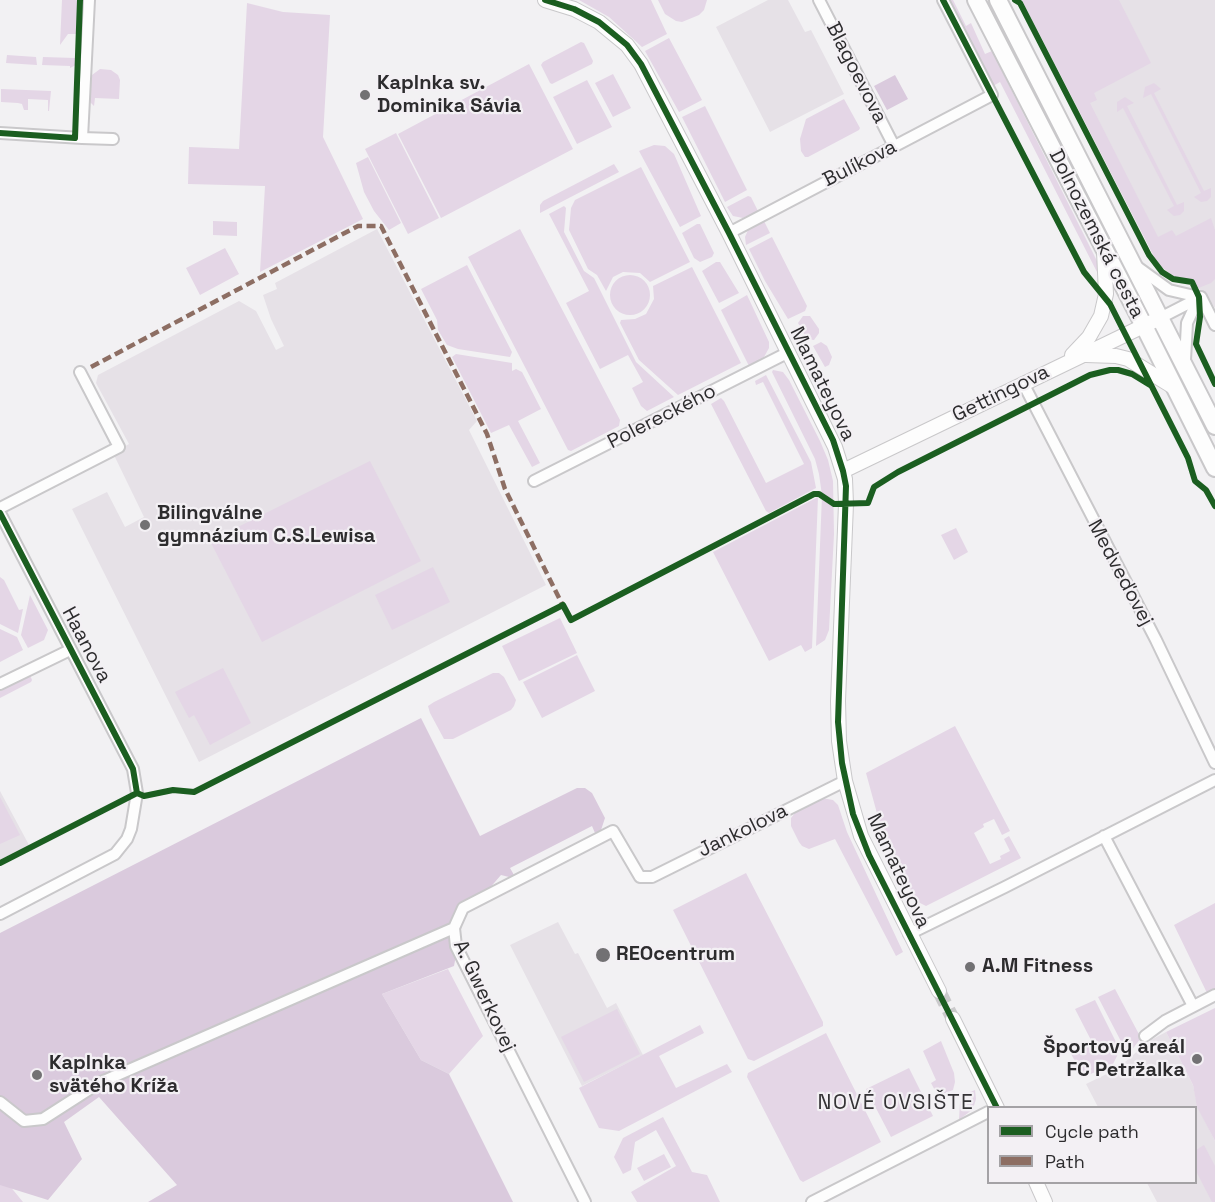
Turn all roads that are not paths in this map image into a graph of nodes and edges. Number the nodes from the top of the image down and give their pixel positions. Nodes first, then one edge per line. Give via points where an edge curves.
1 (89, 0) edge
2 (544, 0) edge
3 (819, 0) edge
4 (943, 0) edge
5 (976, 0) edge
6 (998, 0) edge
7 (0, 134) edge
8 (78, 138) junction
9 (113, 139) dead end
10 (894, 146) junction
11 (729, 233) junction
12 (1104, 251) junction
13 (1131, 262) junction
14 (1199, 297) junction
15 (1152, 322) junction
16 (1215, 325) edge
17 (789, 352) junction
18 (1081, 355) junction
19 (1064, 363) junction
20 (1185, 368) junction
21 (80, 372) dead end
22 (1023, 383) junction
23 (1175, 388) junction
24 (1215, 426) edge
25 (1215, 468) edge
26 (843, 471) junction
27 (534, 481) dead end
28 (0, 508) edge
29 (0, 513) edge
30 (70, 650) junction
31 (0, 684) edge
32 (1215, 764) edge
33 (1215, 780) edge
34 (845, 781) junction
35 (613, 831) joint
36 (1104, 836) junction
37 (0, 914) edge
38 (454, 928) junction
39 (909, 934) junction
40 (939, 991) tunnel mouth
41 (1215, 995) edge
42 (1193, 1006) junction
43 (953, 1019) tunnel mouth
44 (1145, 1036) dead end
45 (0, 1102) edge
46 (996, 1106) edge
47 (987, 1113) edge
48 (1037, 1184) edge
49 (585, 1202) edge
50 (812, 1202) edge
51 (1045, 1202) edge

1 - 8 street
2 - 11 street, Mamateyova via 593,19 630,49
3 - 10 street, Blagoevova
4 - 10 street, Bulíkova via 992,95
5 - 12 main road, Dolnozemská cesta
6 - 13 main road, Dolnozemská cesta
7 - 8 street
8 - 9 street
10 - 11 street, Bulíkova
11 - 17 street, Mamateyova
12 - 15 main road, Dolnozemská cesta
12 - 19 street via 1106,294 1101,316 1089,337
13 - 14 street via 1169,290
13 - 15 main road, Dolnozemská cesta
14 - 15 street
14 - 16 street
14 - 20 street via 1187,323
15 - 18 street, Gettingova
15 - 20 main road, Dolnozemská cesta
15 - 23 main road, Dolnozemská cesta
17 - 26 street, Mamateyova via 833,440
17 - 27 street, Polereckého
18 - 19 street, Gettingova
18 - 23 street via 1128,358
19 - 22 street, Gettingova
20 - 24 main road, Dolnozemská cesta
21 - 28 street via 119,447
22 - 26 street, Gettingova
22 - 32 street, Medveďovej via 1156,640
23 - 25 main road, Dolnozemská cesta
26 - 34 street, Mamateyova via 846,504 838,712
29 - 30 street, Haanova
30 - 31 street, Haanova
30 - 37 street, Haanova via 135,775 134,823 124,843 107,860
33 - 36 street
34 - 35 street, Jankolova via 652,877 640,877
34 - 39 street, Mamateyova via 861,836
35 - 38 street, A. Gwerkovej via 463,908
36 - 39 street
36 - 42 street
38 - 45 street via 99,1083 43,1119 24,1121
38 - 49 street, A. Gwerkovej via 456,946
39 - 40 street, Mamateyova
41 - 42 street
42 - 44 street
43 - 46 street
47 - 50 street
48 - 51 street

